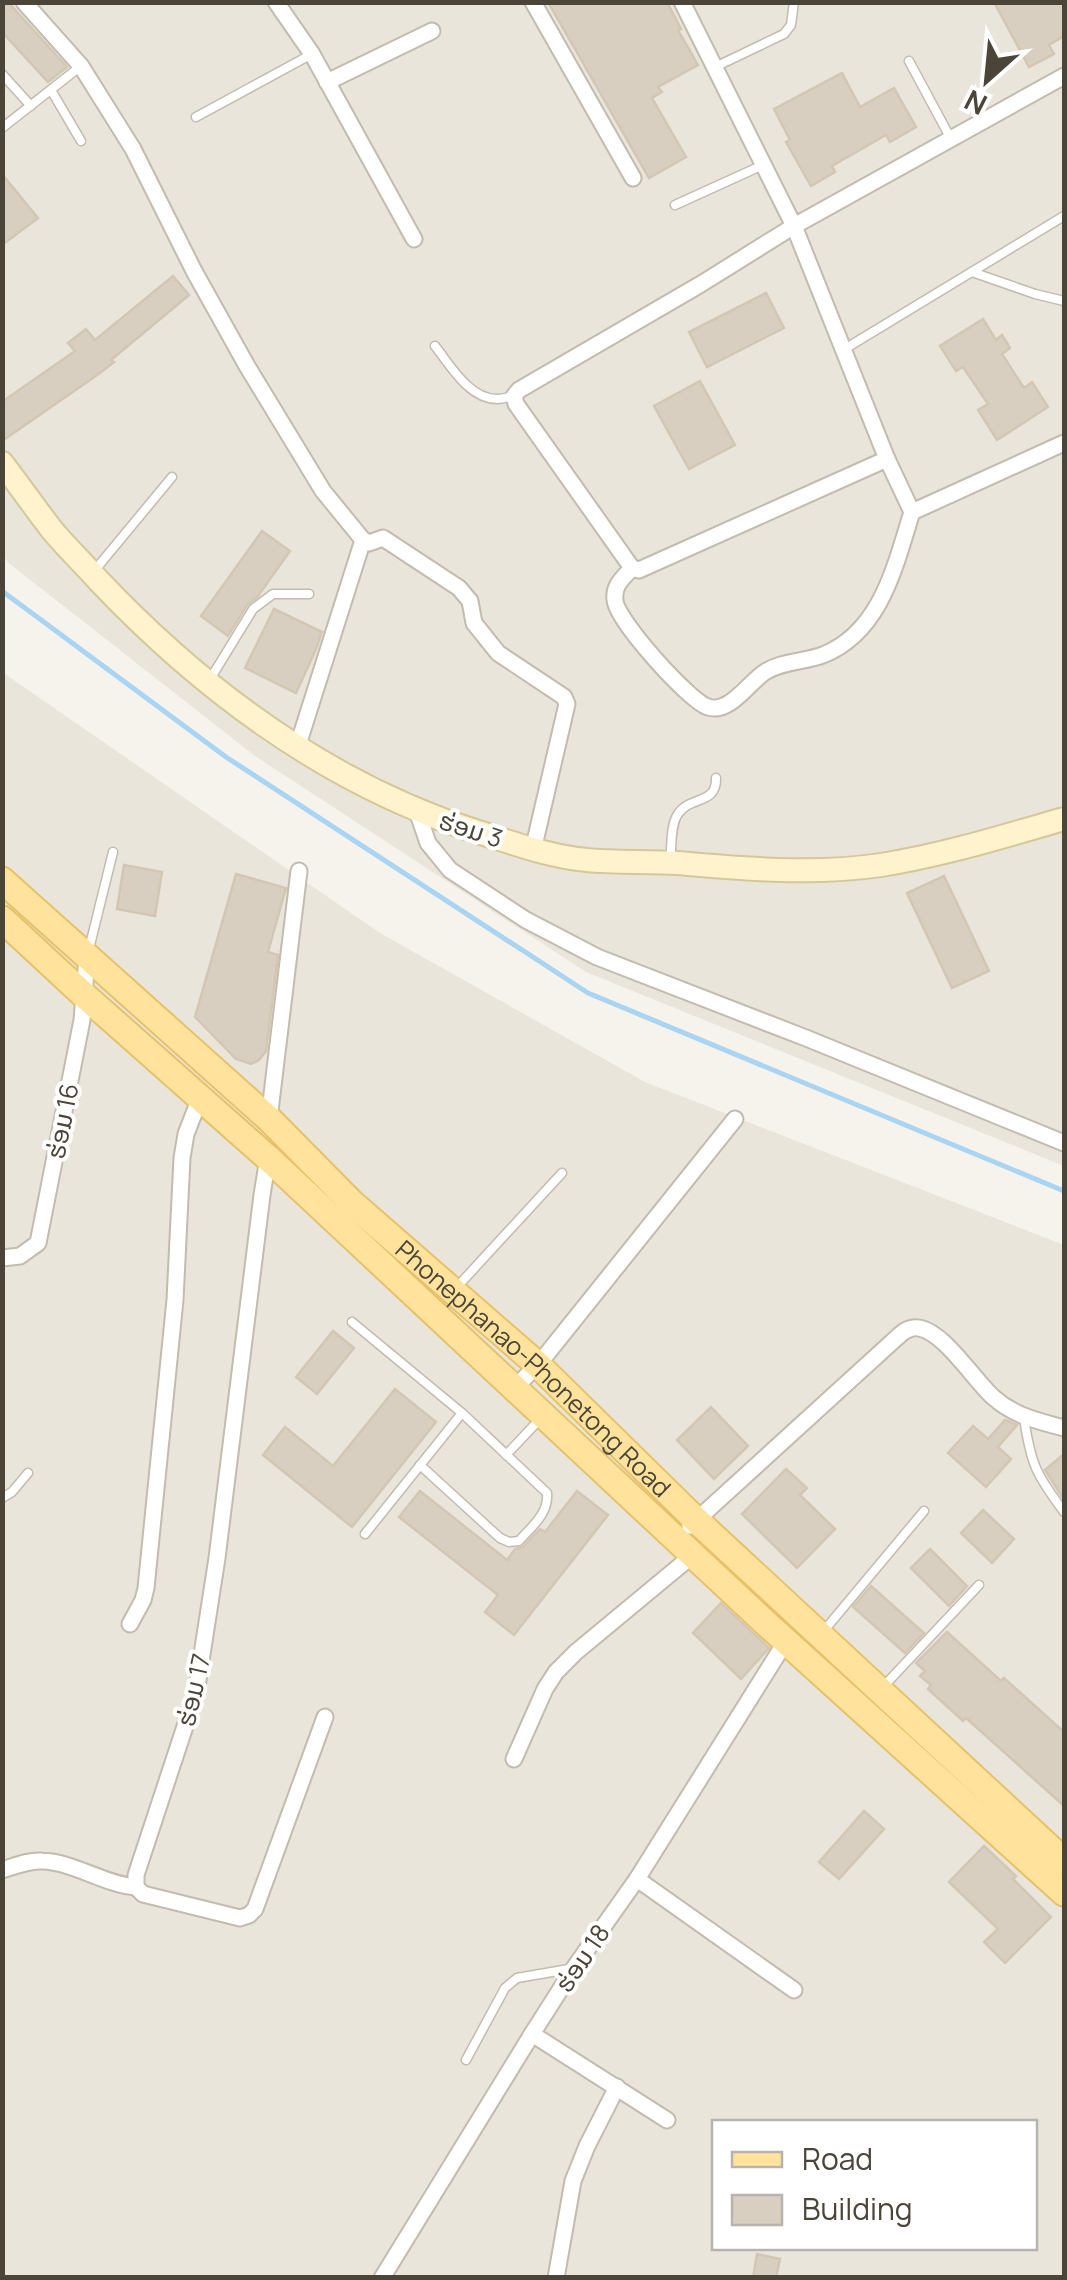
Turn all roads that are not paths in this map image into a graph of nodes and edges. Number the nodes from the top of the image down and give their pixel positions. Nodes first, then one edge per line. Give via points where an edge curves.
1 (24, 2) edge
2 (276, 2) edge
3 (533, 2) edge
4 (682, 2) edge
5 (794, 2) edge
6 (432, 31) dead end
7 (312, 54) junction
8 (909, 60) dead end
9 (81, 66) junction
10 (714, 67) junction
11 (2, 74) edge
12 (1064, 76) edge
13 (327, 82) junction
14 (50, 90) junction
15 (30, 106) junction
16 (196, 117) dead end
17 (2, 128) edge
18 (951, 139) junction
19 (80, 141) dead end
20 (763, 165) junction
21 (632, 178) dead end
22 (676, 205) dead end
23 (1064, 216) edge
24 (794, 226) junction
25 (414, 239) dead end
26 (972, 272) junction
27 (1064, 301) edge
28 (435, 346) dead end
29 (843, 350) junction
30 (514, 396) junction
31 (1064, 443) edge
32 (887, 459) junction
33 (2, 463) edge
34 (172, 476) dead end
35 (912, 512) junction
36 (363, 540) junction
37 (632, 568) junction
38 (92, 573) junction
39 (309, 594) dead end
40 (208, 682) junction
41 (297, 748) junction
42 (716, 778) dead end
43 (417, 812) junction
44 (1064, 819) edge
45 (534, 850) junction
46 (113, 852) dead end
47 (670, 862) junction
48 (299, 871) dead end
49 (2, 880) edge
50 (2, 919) edge
51 (88, 958) junction
52 (85, 996) junction
53 (200, 1098) junction
54 (268, 1119) junction
55 (735, 1119) dead end
56 (1064, 1143) edge
57 (268, 1158) junction
58 (562, 1173) dead end
59 (343, 1212) junction
60 (2, 1258) edge
61 (453, 1291) junction
62 (352, 1322) dead end
63 (538, 1365) junction
64 (514, 1388) junction
65 (462, 1413) junction
66 (543, 1415) junction
67 (1024, 1418) junction
68 (1064, 1428) edge
69 (506, 1455) junction
70 (420, 1465) junction
71 (28, 1472) dead end
72 (2, 1498) edge
73 (924, 1512) dead end
74 (1064, 1512) edge
75 (696, 1520) junction
76 (366, 1534) dead end
77 (685, 1547) junction
78 (979, 1586) dead end
79 (130, 1624) dead end
80 (819, 1636) junction
81 (786, 1641) junction
82 (879, 1691) junction
83 (325, 1718) dead end
84 (514, 1760) dead end
85 (1064, 1861) edge
86 (2, 1870) edge
87 (637, 1879) junction
88 (136, 1887) junction
89 (1064, 1892) edge
90 (574, 1968) junction
91 (794, 1990) dead end
92 (532, 2034) junction
93 (466, 2060) dead end
94 (617, 2088) junction
95 (667, 2120) dead end
96 (382, 2278) edge
97 (556, 2278) edge

1 - 9 street
2 - 7 street
3 - 21 street
4 - 10 street
5 - 10 lane via 784,34
6 - 13 street
7 - 13 street
7 - 16 lane
8 - 18 lane
9 - 14 lane
9 - 36 street via 133,149 246,366 323,492
10 - 20 street
11 - 15 lane
12 - 18 street
13 - 25 street
14 - 15 lane
14 - 19 lane
15 - 17 lane
18 - 24 street
20 - 22 lane
20 - 24 street
23 - 26 lane
24 - 29 street
24 - 30 street
26 - 27 lane
26 - 29 lane
28 - 30 lane via 467,386 496,400
29 - 32 street
30 - 37 street
31 - 35 street
32 - 35 street
32 - 37 street
33 - 38 street, ຮ່ອມ 3
34 - 38 lane
35 - 37 street via 892,575 860,629 821,656 765,672 718,708 686,690 619,614 617,584
36 - 41 street
36 - 45 street via 384,538 459,588 474,623 498,653 564,697
38 - 40 street, ຮ່ອມ 3
39 - 40 lane via 273,594 253,609
40 - 41 street, ຮ່ອມ 3
41 - 43 street, ຮ່ອມ 3
42 - 47 lane via 712,794 676,815
43 - 45 street, ຮ່ອມ 3
43 - 56 street via 428,843 450,870 597,957
44 - 47 street, ຮ່ອມ 3 via 878,866 767,870
45 - 47 street, ຮ່ອມ 3 via 586,860
46 - 51 lane
48 - 54 street
49 - 51 main road, Phonephanao-Phonetong Road
50 - 52 main road, Phonephanao-Phonetong Road
51 - 52 street, ຮ່ອມ 16
51 - 54 main road, Phonephanao-Phonetong Road
52 - 53 main road, Phonephanao-Phonetong Road
52 - 60 street, ຮ່ອມ 16 via 38,1243 20,1256
53 - 57 main road, Phonephanao-Phonetong Road
53 - 79 street via 182,1158 146,1588
54 - 59 main road, Phonephanao-Phonetong Road
55 - 63 street
57 - 59 main road, Phonephanao-Phonetong Road
57 - 88 street, ຮ່ອມ 17 via 196,1693
58 - 61 lane
59 - 61 main road, Phonephanao-Phonetong Road
59 - 64 main road, Phonephanao-Phonetong Road
61 - 63 main road, Phonephanao-Phonetong Road
62 - 65 lane
63 - 64 street
63 - 75 main road, Phonephanao-Phonetong Road
64 - 66 main road, Phonephanao-Phonetong Road
65 - 69 lane
65 - 70 lane
66 - 69 lane
66 - 77 main road, Phonephanao-Phonetong Road
67 - 68 street
67 - 74 lane via 1040,1478
67 - 75 street via 995,1398 937,1337 919,1328 904,1331
69 - 70 lane via 548,1502 519,1541 500,1538
70 - 76 lane
71 - 72 lane
73 - 80 lane
75 - 77 street
75 - 80 main road, Phonephanao-Phonetong Road
77 - 81 main road, Phonephanao-Phonetong Road
77 - 84 street via 556,1672
78 - 82 lane
80 - 82 main road, Phonephanao-Phonetong Road
81 - 87 street, ຮ່ອມ 18
81 - 89 main road, Phonephanao-Phonetong Road
82 - 85 main road, Phonephanao-Phonetong Road
83 - 88 street via 249,1916 220,1914
86 - 88 street via 37,1860
87 - 90 street, ຮ່ອມ 18
87 - 91 street
90 - 92 street, ຮ່ອມ 18
90 - 93 lane via 517,1978
92 - 94 street
92 - 96 street, ຮ່ອມ 18
94 - 95 street
94 - 97 street via 573,2181

